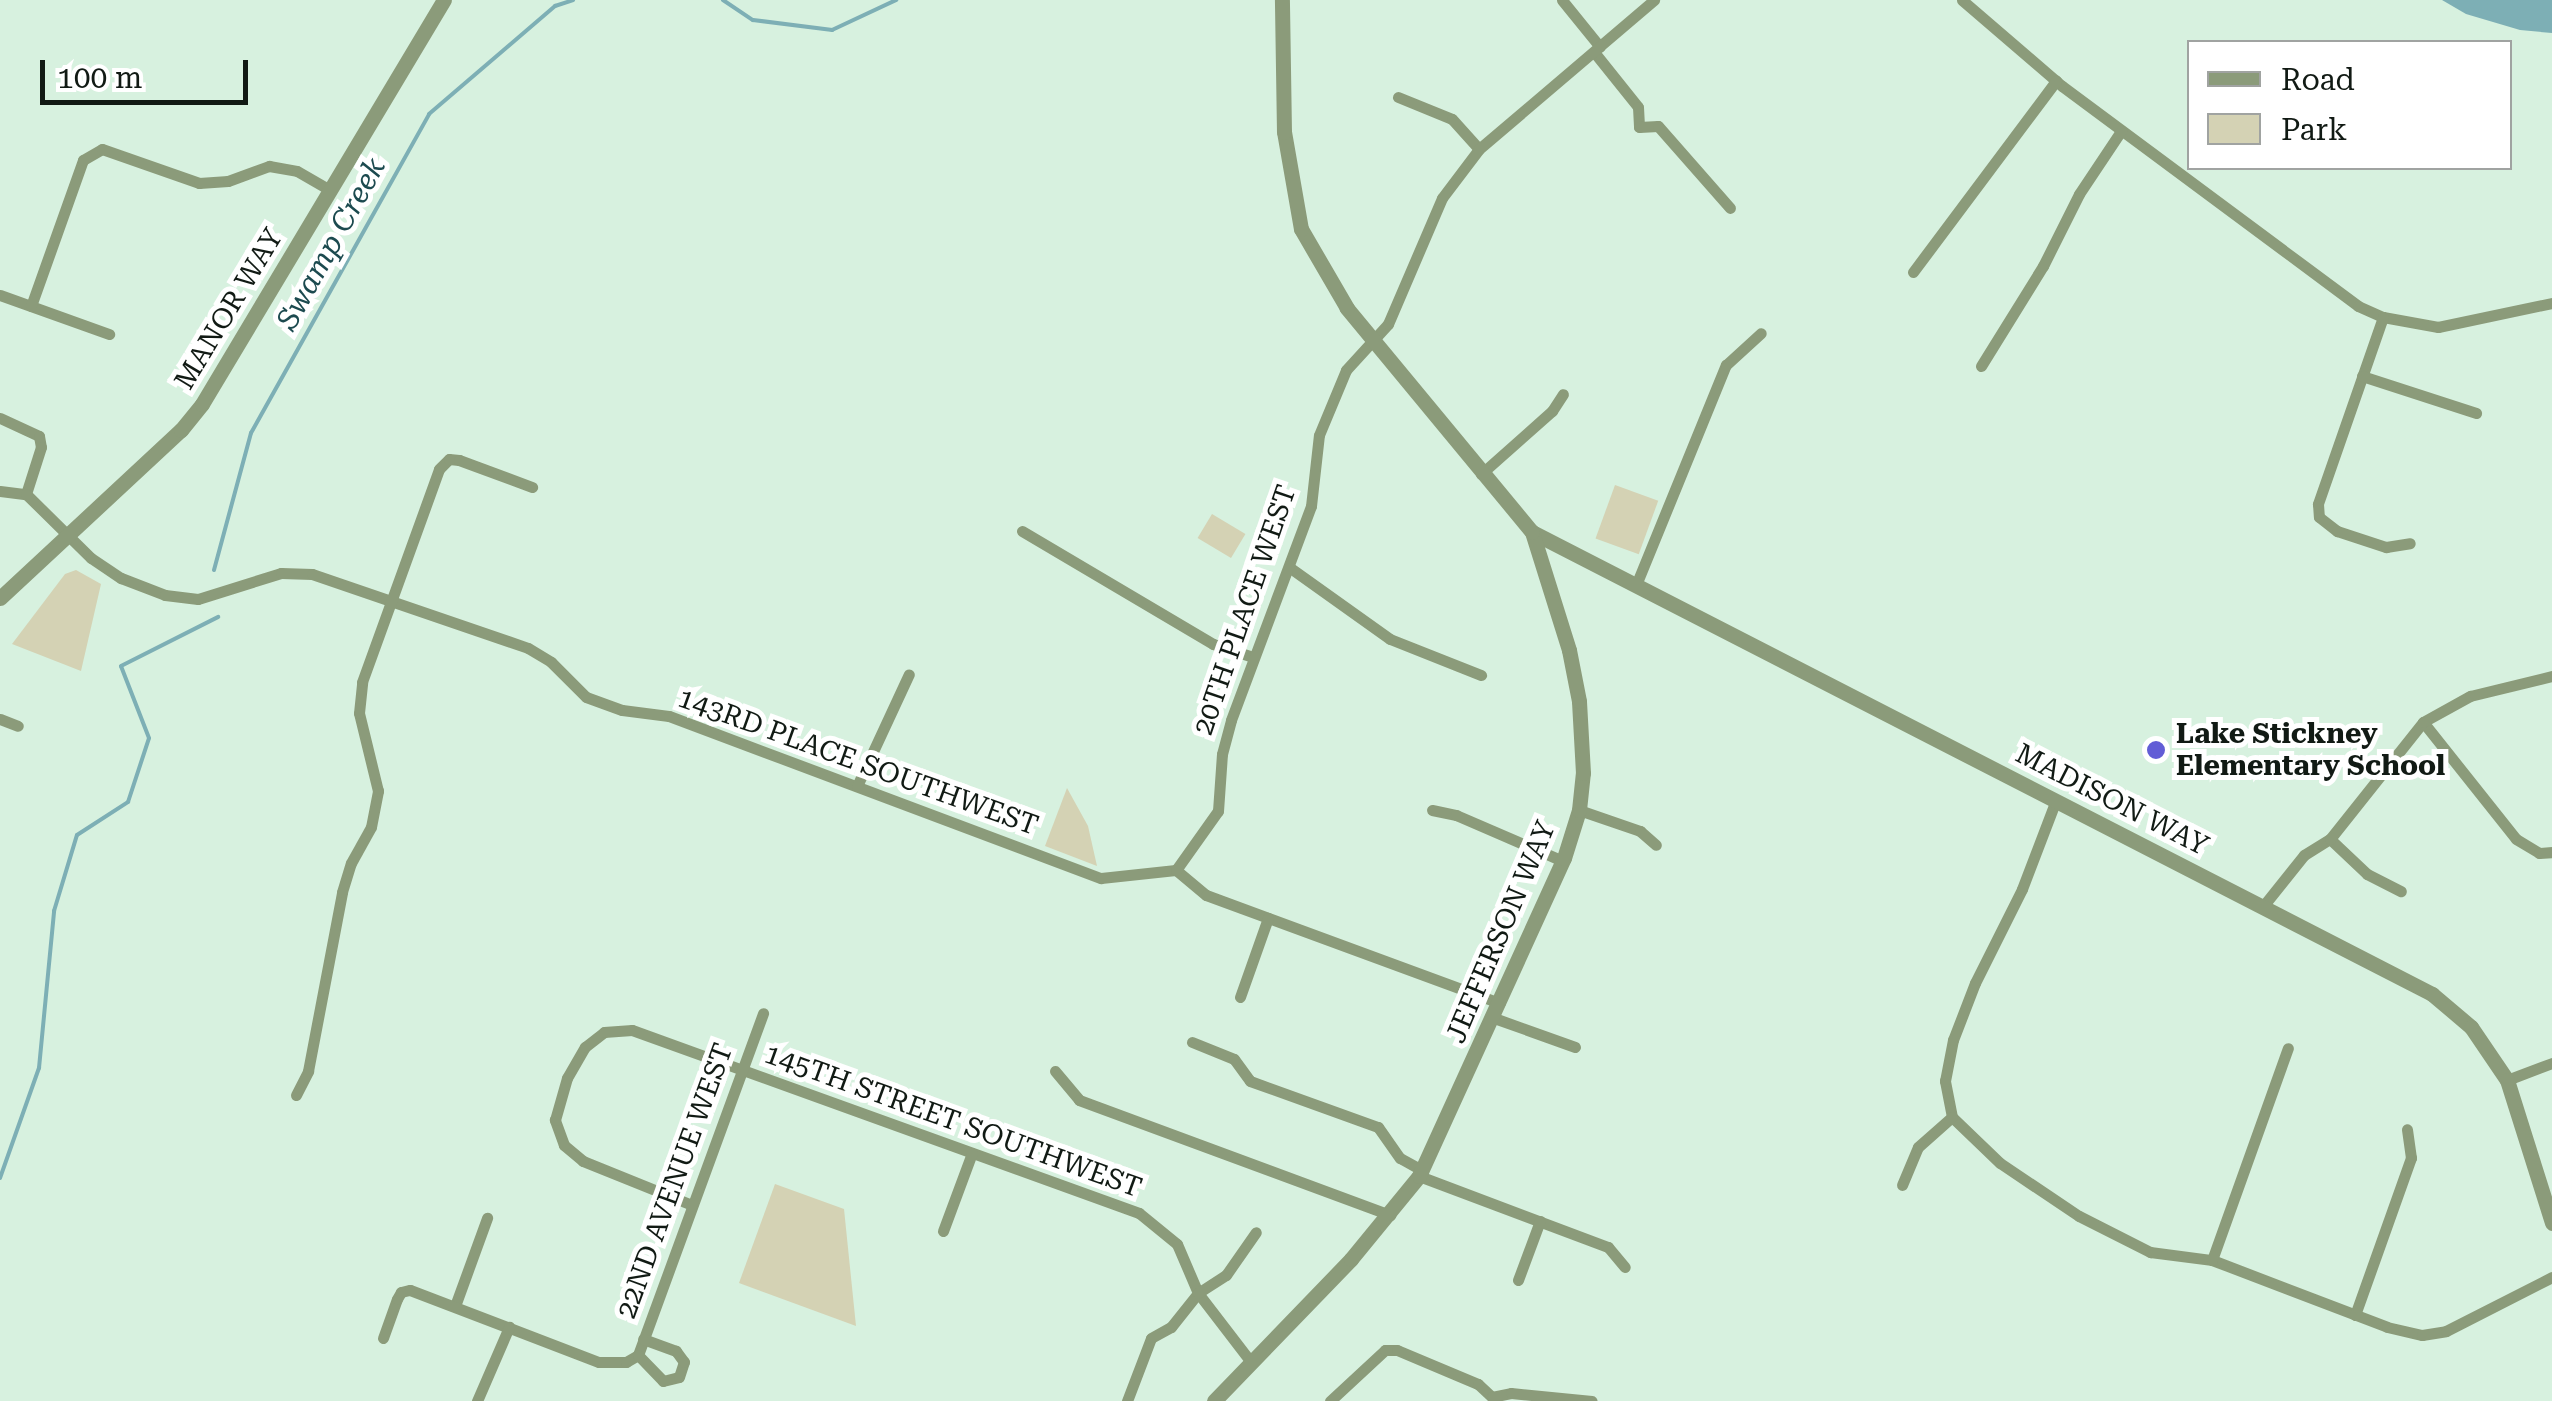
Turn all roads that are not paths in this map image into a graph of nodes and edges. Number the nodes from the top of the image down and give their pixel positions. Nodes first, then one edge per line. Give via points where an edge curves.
1 (444, 0) edge
2 (1282, 0) edge
3 (1562, 0) edge
4 (1654, 0) edge
5 (1962, 0) edge
6 (1597, 49) junction
7 (2056, 81) junction
8 (1398, 97) dead end
9 (2121, 131) junction
10 (1479, 149) junction
11 (330, 190) junction
12 (1730, 208) dead end
13 (1914, 272) dead end
14 (0, 295) edge
15 (2552, 302) edge
16 (31, 306) junction
17 (2382, 318) junction
18 (1761, 333) dead end
19 (109, 334) dead end
20 (1372, 340) junction
21 (1981, 366) dead end
22 (2362, 376) junction
23 (1563, 394) dead end
24 (2476, 413) dead end
25 (0, 418) edge
26 (1480, 474) junction
27 (532, 487) dead end
28 (0, 491) edge
29 (26, 494) junction
30 (1022, 531) dead end
31 (1532, 532) junction
32 (70, 533) junction
33 (2410, 543) dead end
34 (1289, 567) junction
35 (1636, 585) junction
36 (0, 598) edge
37 (392, 599) junction
38 (1253, 657) junction
39 (909, 674) dead end
40 (1481, 675) dead end
41 (2552, 676) edge
42 (0, 719) edge
43 (2423, 722) junction
44 (18, 726) dead end
45 (856, 786) junction
46 (2056, 800) junction
47 (1432, 810) dead end
48 (1579, 810) junction
49 (2330, 839) junction
50 (1656, 846) dead end
51 (2552, 852) edge
52 (1563, 860) junction
53 (1176, 870) junction
54 (2402, 891) dead end
55 (2264, 905) junction
56 (1268, 918) junction
57 (1240, 997) dead end
58 (1497, 1010) junction
59 (763, 1013) dead end
60 (1192, 1042) dead end
61 (1574, 1047) dead end
62 (2288, 1048) dead end
63 (2552, 1063) edge
64 (741, 1070) junction
65 (1055, 1071) dead end
66 (2507, 1080) junction
67 (296, 1094) dead end
68 (1952, 1116) junction
69 (2406, 1129) dead end
70 (972, 1154) junction
71 (1420, 1173) junction
72 (1902, 1185) dead end
73 (2547, 1189) edge
74 (692, 1204) junction
75 (1390, 1214) junction
76 (486, 1218) dead end
77 (1540, 1221) junction
78 (2552, 1223) edge
79 (943, 1231) dead end
80 (1256, 1232) dead end
81 (2212, 1260) junction
82 (1624, 1267) dead end
83 (2552, 1277) edge
84 (1518, 1280) dead end
85 (1198, 1293) junction
86 (454, 1306) junction
87 (2355, 1316) junction
88 (509, 1327) junction
89 (383, 1338) dead end
90 (644, 1339) junction
91 (632, 1358) junction
92 (1251, 1362) junction
93 (1491, 1399) edge
94 (477, 1401) edge
95 (1127, 1401) edge
96 (1214, 1401) edge
97 (1330, 1401) edge
98 (1592, 1401) edge

1 - 11 street, MANOR WAY
2 - 20 street, JEFFERSON WAY via 1284,132 1294,204 1316,261
3 - 6 street
4 - 6 street, 20TH PLACE WEST
5 - 7 street
6 - 10 street, 20TH PLACE WEST
6 - 12 street via 1638,107 1640,127 1658,126
7 - 9 street
7 - 13 street
8 - 10 street via 1452,119
9 - 17 street via 2321,281
9 - 21 street
10 - 20 street, 20TH PLACE WEST via 1442,198 1403,296
11 - 16 street via 297,171 269,166 200,183 102,149 82,160
11 - 32 street, MANOR WAY via 202,404
14 - 16 street
15 - 17 street via 2438,326
16 - 19 street
17 - 22 street
18 - 35 street via 1726,365
20 - 26 street, JEFFERSON WAY
20 - 34 street, 20TH PLACE WEST via 1328,404 1310,506
22 - 24 street
22 - 33 street via 2319,517 2337,531 2386,547
23 - 26 street
25 - 29 street via 38,436 41,447
26 - 31 street, JEFFERSON WAY
27 - 37 street via 459,460 442,464
28 - 29 street
29 - 32 street, 143RD PLACE SOUTHWEST
30 - 38 street via 1213,644
31 - 35 street, MADISON WAY
31 - 48 street, JEFFERSON WAY via 1550,578 1579,701
32 - 36 street, MANOR WAY
32 - 37 street, 143RD PLACE SOUTHWEST via 120,578 164,596 198,599 281,573 312,574
34 - 38 street, 20TH PLACE WEST
34 - 40 street via 1390,639
35 - 46 street, MADISON WAY
37 - 45 street, 143RD PLACE SOUTHWEST via 528,648 586,697 669,716
37 - 67 street via 362,682 359,713 378,791 372,827 342,892 308,1070
38 - 53 street, 20TH PLACE WEST via 1222,754 1218,810
39 - 45 street
41 - 43 street via 2470,696
42 - 44 street
43 - 49 street
43 - 51 street via 2516,839 2539,854
45 - 53 street, 143RD PLACE SOUTHWEST via 1101,878
46 - 55 street, MADISON WAY
46 - 68 street via 1954,1040 1945,1081
47 - 52 street
48 - 50 street via 1640,831
48 - 52 street, JEFFERSON WAY
49 - 54 street via 2367,874
49 - 55 street via 2294,866
52 - 58 street, JEFFERSON WAY
53 - 56 street via 1206,895
55 - 66 street, MADISON WAY via 2432,994 2471,1028
56 - 57 street
56 - 58 street
58 - 61 street
58 - 71 street, JEFFERSON WAY
59 - 64 street, 22ND AVENUE WEST
60 - 71 street via 1234,1059 1250,1080 1378,1127
62 - 81 street
63 - 66 street
64 - 70 street, 145TH STREET SOUTHWEST
64 - 74 street, 22ND AVENUE WEST
64 - 74 street, 145TH STREET SOUTHWEST via 632,1030 604,1032 567,1078 556,1120 564,1145 583,1161
65 - 75 street via 1078,1100
66 - 73 street, MADISON WAY
68 - 72 street via 1918,1147
68 - 81 street via 2000,1163 2078,1216 2150,1252
69 - 87 street via 2411,1158
70 - 79 street
70 - 85 street, 145TH STREET SOUTHWEST via 1138,1214 1177,1244
71 - 75 street, JEFFERSON WAY
71 - 77 street
73 - 78 street, MADISON WAY
74 - 90 street, 22ND AVENUE WEST
75 - 92 street, JEFFERSON WAY
76 - 86 street
77 - 82 street via 1608,1246
77 - 84 street
80 - 85 street via 1226,1275
81 - 87 street
83 - 87 street via 2446,1331 2422,1335
85 - 92 street, 145TH STREET SOUTHWEST
85 - 95 street via 1171,1327 1151,1338
86 - 88 street
86 - 89 street via 401,1292
88 - 91 street via 599,1362
88 - 94 street
90 - 91 street, 22ND AVENUE WEST
90 - 91 street via 676,1351 684,1362 679,1377 663,1382
92 - 96 street, JEFFERSON WAY
93 - 97 street via 1478,1384 1384,1350
93 - 98 street via 1512,1392

